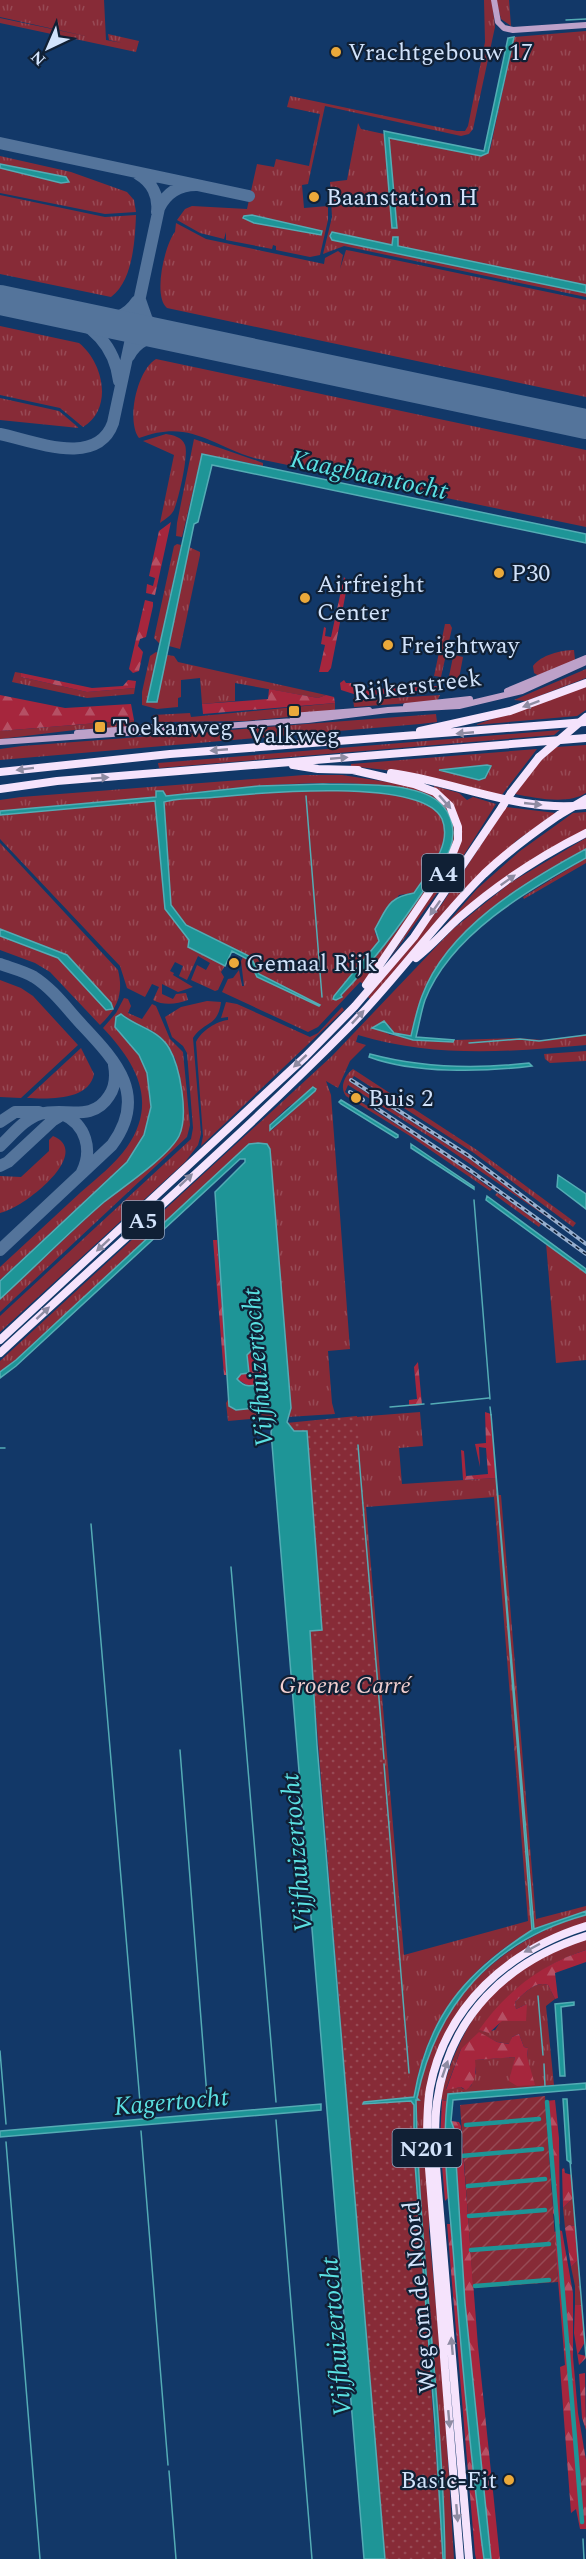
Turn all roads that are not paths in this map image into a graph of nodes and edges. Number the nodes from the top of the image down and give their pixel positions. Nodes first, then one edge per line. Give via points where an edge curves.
1 (494, 0) edge
2 (586, 25) edge
3 (586, 660) edge
4 (586, 683) edge
5 (586, 717) edge
6 (586, 722) edge
7 (382, 737) junction
8 (586, 738) edge
9 (0, 742) edge
10 (281, 763) junction
11 (352, 770) junction
12 (0, 772) edge
13 (0, 789) edge
14 (586, 799) edge
15 (586, 805) edge
16 (586, 833) edge
17 (399, 972) junction
18 (342, 1020) junction
19 (0, 1340) edge
20 (0, 1353) edge
21 (586, 1926) edge
22 (586, 1936) edge
23 (467, 2519) junction
24 (458, 2559) edge
25 (469, 2559) edge
26 (473, 2559) edge

1 - 2 street via 501,26 515,30
3 - 9 street, Rijkerstreek via 508,690 469,700
4 -> 7 highway via 510,711
5 -> 18 highway, A5, bridge via 538,757 414,937
6 -> 7 highway
7 -> 12 highway
10 -> 8 highway, A4
10 - 11 highway, A4
13 -> 10 highway, A4
11 -> 15 highway, A4 via 412,776 517,802
11 -> 18 highway, A4 via 435,792 455,815 458,840 449,863
14 - 17 highway, A5, bridge via 528,837 486,872
17 -> 16 highway, A5 via 498,887
20 -> 17 highway, A5 via 312,1063
18 -> 19 highway, A5
21 -> 24 highway, Weg om de Noord / N201 via 528,1950 493,1976 459,2017 441,2053 430,2088 427,2143
23 -> 22 highway, Weg om de Noord / N201 via 436,2166 435,2130 441,2081 451,2050 465,2025 503,1979 537,1956
23 - 25 highway, Weg om de Noord / N201
23 - 26 highway, N201

